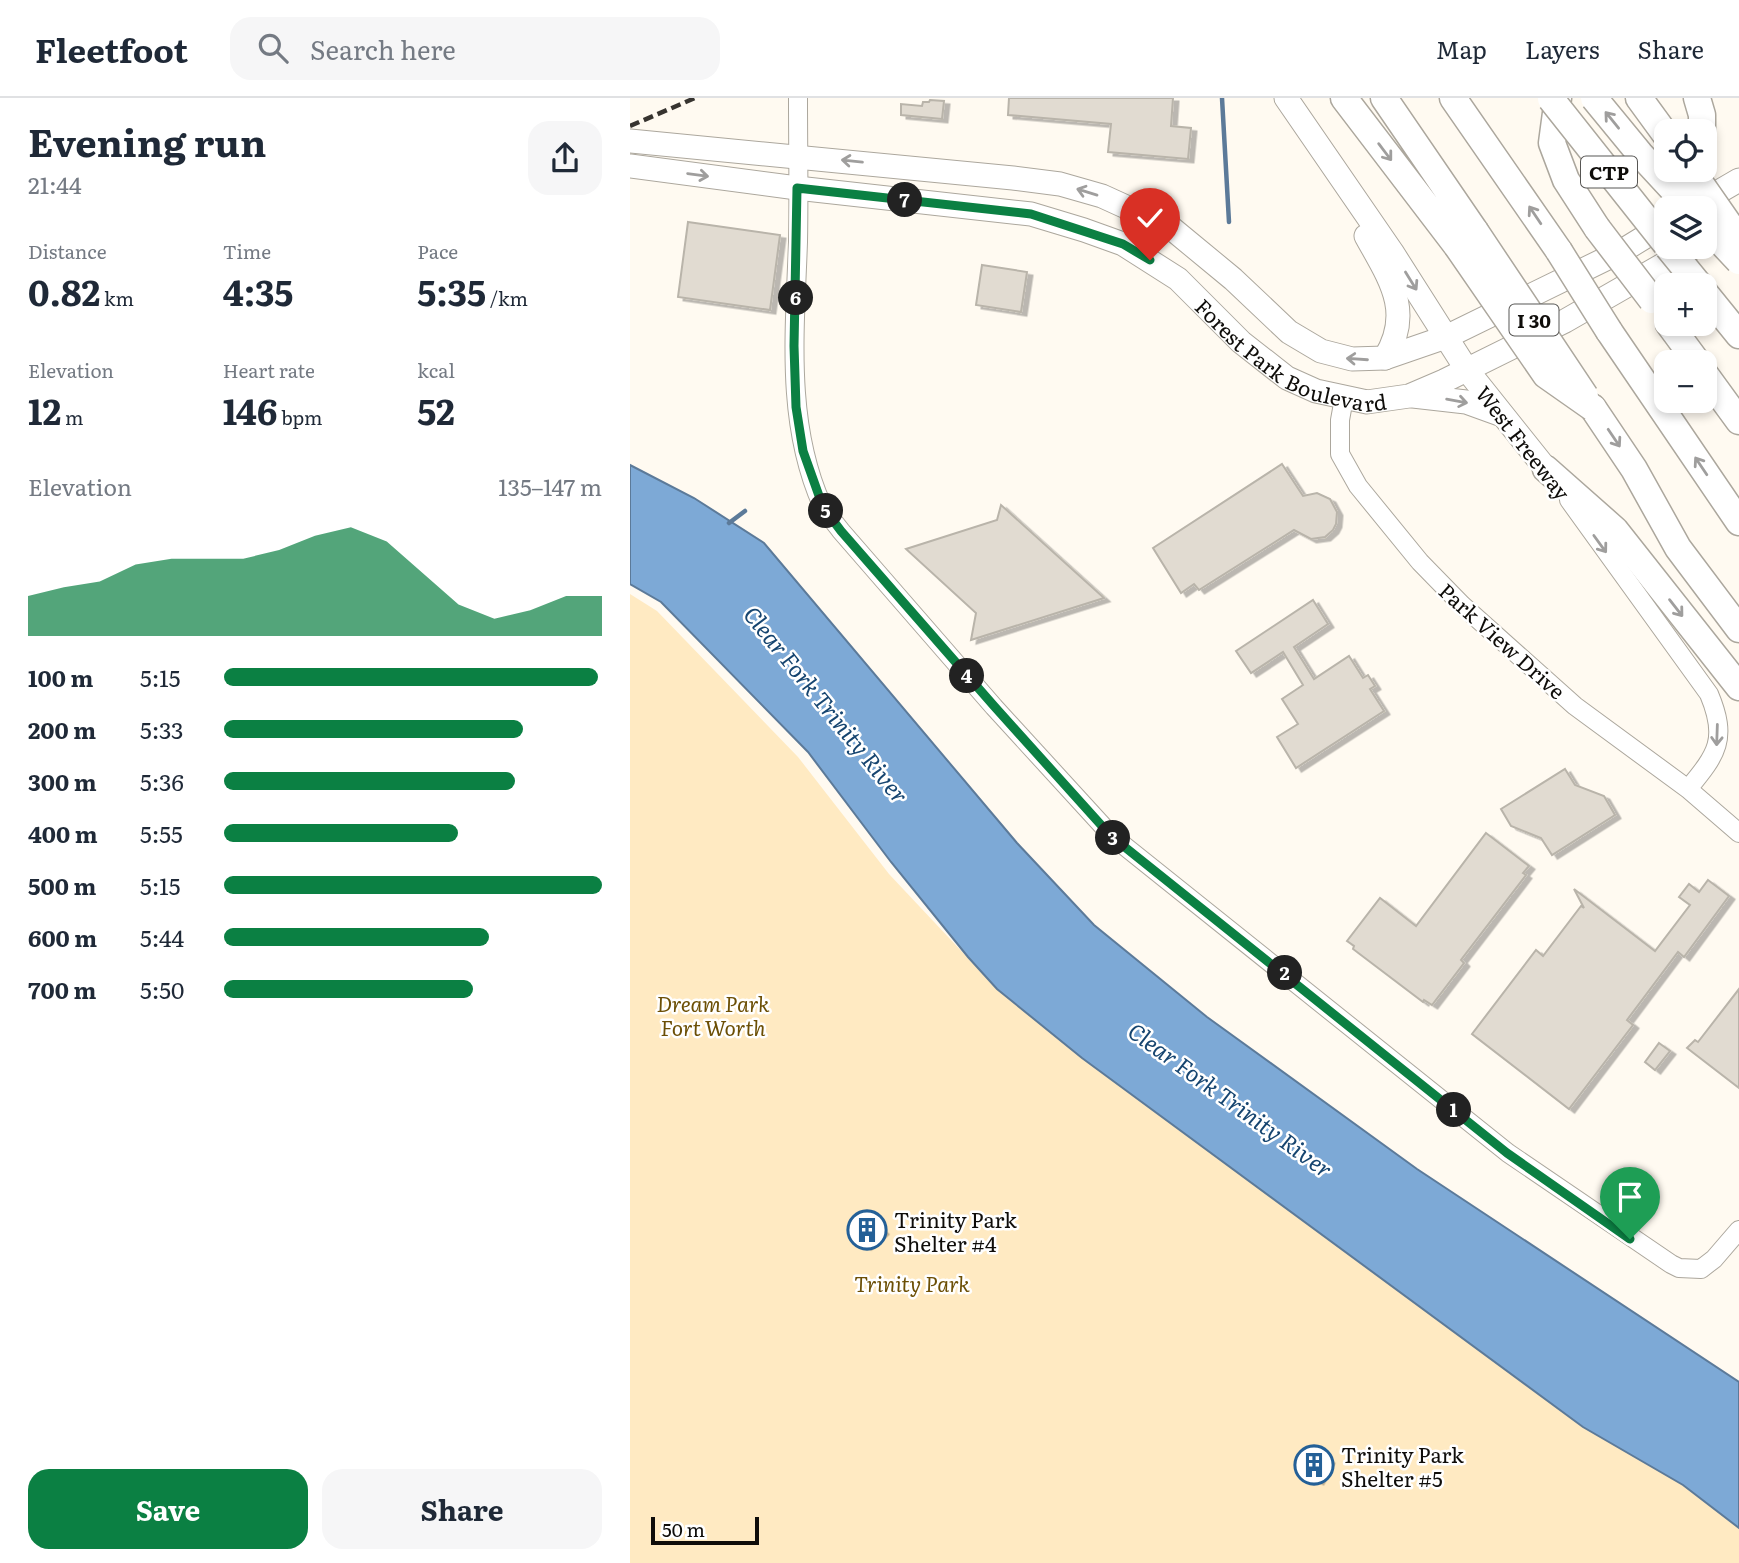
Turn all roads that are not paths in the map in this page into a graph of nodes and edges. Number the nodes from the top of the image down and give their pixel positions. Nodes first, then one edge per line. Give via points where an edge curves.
1 (798, 98) edge
2 (1286, 98) edge
3 (1344, 98) edge
4 (1384, 98) edge
5 (1454, 98) edge
6 (1476, 98) edge
7 (1552, 98) edge
8 (1594, 98) edge
9 (1639, 98) edge
10 (1697, 98) edge
11 (1654, 119) edge
12 (1702, 119) edge
13 (630, 141) edge
14 (1319, 143) junction
15 (798, 156) junction
16 (630, 166) edge
17 (1511, 178) junction
18 (1739, 180) edge
19 (1038, 181) junction
20 (1701, 182) edge
21 (797, 188) junction
22 (1680, 196) edge
23 (1712, 196) edge
24 (1031, 214) junction
25 (1739, 220) edge
26 (1654, 222) edge
27 (1717, 230) edge
28 (1654, 237) edge
29 (1717, 237) edge
30 (1739, 237) edge
31 (1466, 239) junction
32 (1717, 246) edge
33 (1667, 259) edge
34 (1739, 261) edge
35 (1654, 302) edge
36 (1717, 308) edge
37 (1739, 335) edge
38 (1446, 337) junction
39 (1385, 358) junction
40 (1467, 370) junction
41 (1717, 391) edge
42 (1409, 396) junction
43 (1344, 398) junction
44 (1503, 416) junction
45 (1739, 421) edge
46 (1546, 469) junction
47 (1739, 522) edge
48 (1739, 629) edge
49 (1739, 687) edge
50 (1688, 789) junction
51 (1739, 833) edge
52 (1739, 1230) edge

1 - 15 street
2 - 14 main road, West Freeway
3 -> 31 highway
4 - 31 highway, I 30
5 - 17 highway, I 30
6 - 17 highway
7 - 26 highway, CTP, bridge
7 - 35 highway, bridge via 1552,143 1566,180
22 -> 8 highway, CTP, bridge
9 - 11 highway
10 - 12 highway
13 - 15 main road, Forest Park Boulevard
14 -> 38 main road, West Freeway
14 - 39 main road via 1394,293 1399,323
19 -> 15 main road, Forest Park Boulevard
15 - 21 street
16 -> 21 main road, Forest Park Boulevard
47 -> 17 highway, I 30, bridge
18 - 23 main road
19 - 24 main road
39 -> 19 main road, Forest Park Boulevard via 1352,359 1321,351 1276,322 1170,227 1102,196
20 - 30 highway, bridge
21 - 24 main road, Forest Park Boulevard
21 - 52 street via 796,407 803,451 823,507 1012,727 1111,836 1147,866 1507,1153 1630,1239 1679,1268 1701,1269
24 - 43 main road, Forest Park Boulevard via 1132,249 1178,279 1241,342 1287,378
25 - 27 main road, Forest Park Boulevard
28 - 38 main road, Forest Park Boulevard
29 - 30 highway
31 -> 48 highway, I 30, bridge via 1593,408 1678,548
32 - 34 highway, bridge
33 - 40 main road, Forest Park Boulevard via 1565,321
36 - 37 highway
38 - 39 main road, Forest Park Boulevard
38 - 40 main road, West Freeway
40 - 42 main road, Forest Park Boulevard
40 - 44 main road, West Freeway
41 - 45 highway
42 - 43 main road, Forest Park Boulevard via 1367,402
42 -> 44 main road via 1466,402
43 - 50 street, Park View Drive via 1340,454 1358,486 1420,562 1575,706
44 - 46 main road, West Freeway
46 -> 49 highway via 1615,530
46 -> 50 street, West Freeway via 1709,694 1717,714 1718,742 1711,761
50 - 51 street, Park View Drive

